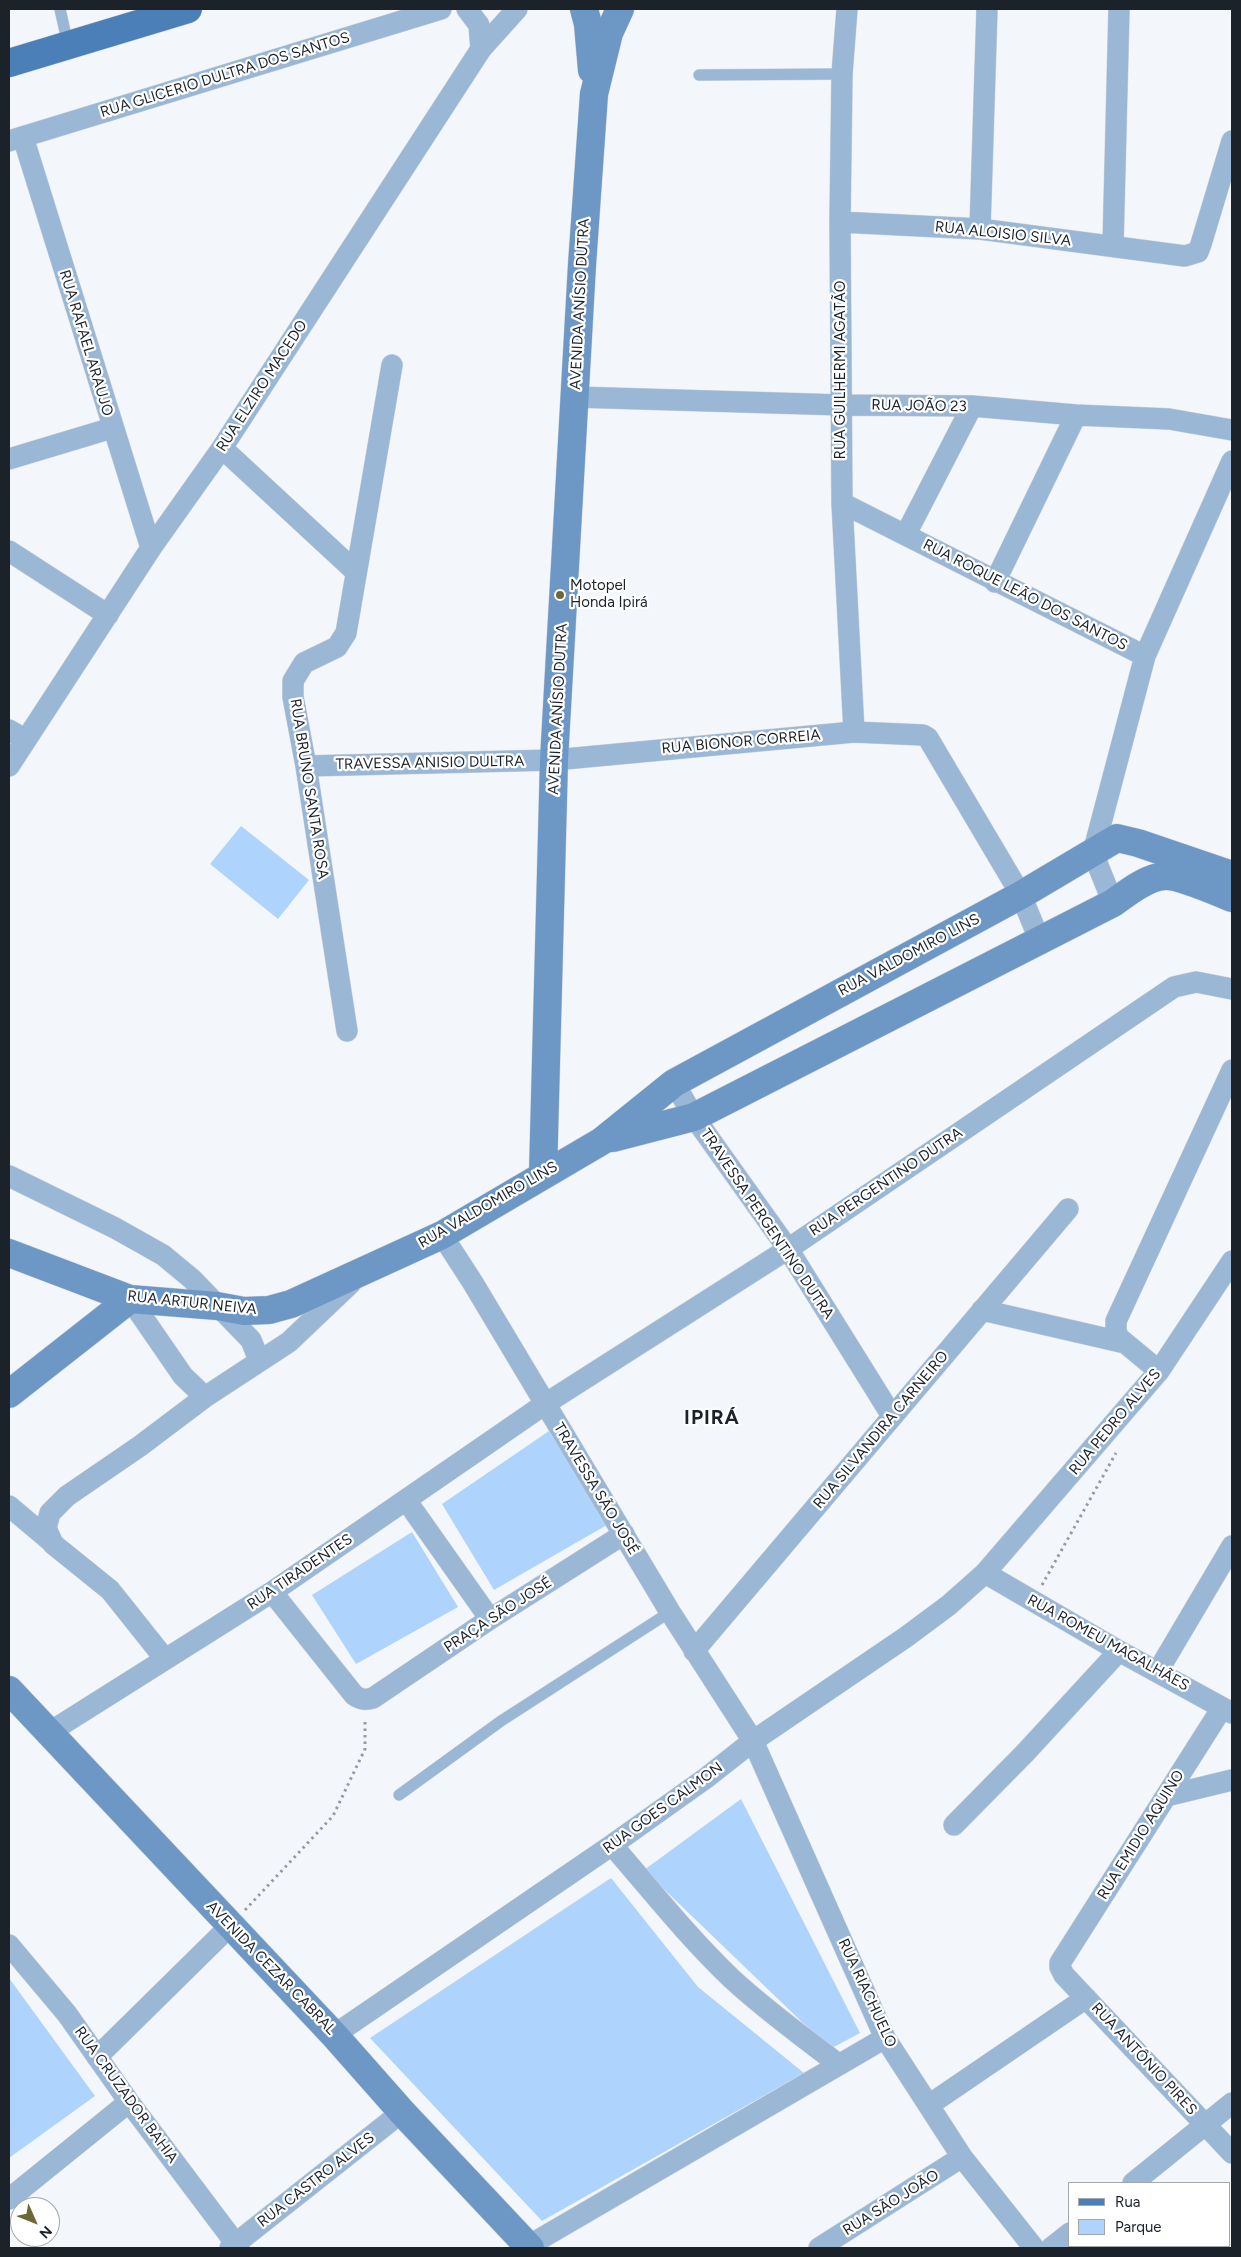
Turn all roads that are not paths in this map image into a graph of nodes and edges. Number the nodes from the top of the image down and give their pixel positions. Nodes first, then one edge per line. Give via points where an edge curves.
1 (60, 9) edge
2 (188, 9) edge
3 (441, 9) edge
4 (467, 9) edge
5 (517, 9) edge
6 (620, 9) edge
7 (846, 9) edge
8 (987, 9) edge
9 (1119, 9) edge
10 (582, 14) edge
11 (68, 45) junction
12 (481, 49) junction
13 (9, 64) edge
14 (842, 74) junction
15 (699, 75) dead end
16 (594, 94) junction
17 (16, 139) edge
18 (1232, 141) edge
19 (840, 222) junction
20 (980, 229) junction
21 (1113, 246) junction
22 (392, 365) dead end
23 (575, 397) junction
24 (842, 405) junction
25 (972, 406) junction
26 (1076, 415) junction
27 (112, 428) junction
28 (1232, 430) edge
29 (222, 448) junction
30 (9, 459) edge
31 (1232, 461) edge
32 (842, 504) junction
33 (906, 534) junction
34 (151, 548) junction
35 (9, 551) edge
36 (356, 572) junction
37 (995, 582) junction
38 (108, 616) junction
39 (1145, 656) junction
40 (854, 732) junction
41 (17, 735) edge
42 (554, 760) junction
43 (9, 766) edge
44 (306, 766) junction
45 (1093, 853) junction
46 (1232, 875) edge
47 (1021, 895) junction
48 (1232, 898) edge
49 (1113, 903) junction
50 (1039, 939) junction
51 (1232, 989) edge
52 (347, 1031) dead end
53 (1232, 1070) edge
54 (674, 1084) junction
55 (694, 1117) junction
56 (602, 1141) junction
57 (543, 1174) junction
58 (9, 1176) edge
59 (1068, 1209) dead end
60 (442, 1235) junction
61 (788, 1249) junction
62 (9, 1253) edge
63 (1232, 1261) edge
64 (368, 1269) junction
65 (130, 1299) junction
66 (291, 1304) joint
67 (217, 1306) junction
68 (982, 1310) junction
69 (1125, 1343) junction
70 (259, 1360) junction
71 (1159, 1371) junction
72 (9, 1394) edge
73 (205, 1396) junction
74 (546, 1404) junction
75 (892, 1416) junction
76 (406, 1500) junction
77 (9, 1506) edge
78 (624, 1534) junction
79 (53, 1544) junction
80 (1232, 1546) edge
81 (985, 1573) junction
82 (272, 1592) junction
83 (670, 1612) junction
84 (490, 1619) junction
85 (694, 1651) junction
86 (1119, 1651) junction
87 (165, 1659) junction
88 (1158, 1671) junction
89 (9, 1690) edge
90 (1227, 1710) edge
91 (50, 1732) junction
92 (753, 1741) junction
93 (1232, 1780) edge
94 (399, 1795) dead end
95 (1166, 1796) junction
96 (954, 1825) dead end
97 (612, 1845) junction
98 (230, 1926) junction
99 (9, 1945) edge
100 (1060, 1963) joint
101 (1086, 1998) junction
102 (334, 2035) junction
103 (885, 2038) junction
104 (97, 2057) junction
105 (838, 2064) junction
106 (129, 2102) junction
107 (1232, 2103) edge
108 (929, 2105) junction
109 (402, 2112) junction
110 (1206, 2125) junction
111 (1232, 2153) edge
112 (962, 2157) junction
113 (1133, 2182) edge
114 (9, 2199) edge
115 (1068, 2235) edge
116 (235, 2247) edge
117 (529, 2247) edge
118 (819, 2248) edge
119 (1034, 2248) edge
120 (1051, 2248) edge

1 - 11 lane
2 - 11 main road
3 - 17 street, RUA GLICERIO DULTRA DOS SANTOS
4 - 12 street via 479,25
5 - 12 street, RUA ELZIRO MACEDO
6 - 16 main road via 609,33
7 - 14 street, RUA GUILHERMI AGATÃO
8 - 20 street
9 - 21 street
10 - 16 main road
11 - 13 main road
12 - 29 street, RUA ELZIRO MACEDO
14 - 15 lane
14 - 19 street, RUA GUILHERMI AGATÃO
16 - 23 main road, AVENIDA ANÍSIO DUTRA
17 - 27 street, RUA RAFAEL ARAUJO
18 - 21 street, RUA ALOISIO SILVA via 1198,252 1185,256 1165,255
19 - 20 street, RUA ALOISIO SILVA
19 - 24 street, RUA GUILHERMI AGATÃO
20 - 21 street, RUA ALOISIO SILVA
22 - 36 street, RUA BRUNO SANTA ROSA
23 - 24 street, RUA JOÃO 23
23 - 42 main road, AVENIDA ANÍSIO DUTRA
24 - 25 street, RUA JOÃO 23
24 - 32 street, RUA GUILHERMI AGATÃO
25 - 26 street, RUA JOÃO 23
25 - 33 street
26 - 28 street, RUA JOÃO 23 via 1169,419
26 - 37 street
27 - 30 street
27 - 34 street, RUA RAFAEL ARAUJO
29 - 34 street, RUA ELZIRO MACEDO
29 - 36 street
31 - 39 street
32 - 33 street, RUA ROQUE LEÃO DOS SANTOS
32 - 40 street, RUA GUILHERMI AGATÃO
33 - 37 street, RUA ROQUE LEÃO DOS SANTOS
34 - 38 street, RUA ELZIRO MACEDO
35 - 38 street
36 - 44 street, RUA BRUNO SANTA ROSA via 346,633 337,647 304,663 293,682
37 - 39 street, RUA ROQUE LEÃO DOS SANTOS
38 - 41 street, RUA ELZIRO MACEDO
39 - 45 street
40 - 42 street, RUA BIONOR CORREIA
40 - 47 street, RUA BIONOR CORREIA via 923,735 928,738
41 - 43 street, RUA ELZIRO MACEDO
42 - 44 street, TRAVESSA ANISIO DULTRA
42 - 57 main road, AVENIDA ANÍSIO DUTRA
44 - 52 street, RUA BRUNO SANTA ROSA
45 - 46 main road, RUA VALDOMIRO LINS via 1117,838
45 - 47 main road, RUA VALDOMIRO LINS
45 - 49 street
47 - 50 street
47 - 54 main road, RUA VALDOMIRO LINS
48 - 49 main road, RUA VALDOMIRO LINS via 1165,876 1137,886
49 - 50 main road, RUA VALDOMIRO LINS
50 - 55 main road, RUA VALDOMIRO LINS
51 - 61 street, RUA PERGENTINO DUTRA via 1196,982 1174,987
53 - 69 street via 1116,1321 1118,1337
54 - 55 street, TRAVESSA PERGENTINO DUTRA
54 - 56 main road, RUA VALDOMIRO LINS
55 - 56 main road, RUA VALDOMIRO LINS
55 - 61 street, TRAVESSA PERGENTINO DUTRA
56 - 57 main road, RUA VALDOMIRO LINS
57 - 60 main road, RUA VALDOMIRO LINS
58 - 67 street via 163,1255
59 - 68 street, RUA SILVANDIRA CARNEIRO
60 - 64 main road, RUA VALDOMIRO LINS
60 - 74 street, TRAVESSA SÃO JOSÉ
61 - 74 street, RUA PERGENTINO DUTRA
61 - 75 street, TRAVESSA PERGENTINO DUTRA
62 - 65 main road, RUA ARTUR NEIVA
63 - 71 street, RUA PEDRO ALVES
64 - 66 main road, RUA VALDOMIRO LINS
64 - 70 street via 329,1302 290,1342
65 - 67 main road, RUA ARTUR NEIVA
65 - 72 main road
65 - 73 street via 184,1376
66 - 67 main road, RUA ARTUR NEIVA via 269,1310 244,1311
67 - 70 street via 251,1340
68 - 69 street
68 - 75 street, RUA SILVANDIRA CARNEIRO
69 - 71 street
70 - 73 street
71 - 81 street, RUA PEDRO ALVES
73 - 79 street via 67,1496 50,1513 46,1528
74 - 76 street, RUA TIRADENTES
74 - 78 street, TRAVESSA SÃO JOSÉ
75 - 85 street, RUA SILVANDIRA CARNEIRO
76 - 82 street, RUA TIRADENTES
76 - 84 street
77 - 79 street
78 - 83 street, TRAVESSA SÃO JOSÉ
78 - 84 street, PRAÇA SÃO JOSÉ
79 - 87 street via 110,1590
80 - 88 street
81 - 86 street, RUA ROMEU MAGALHÃES
81 - 92 street, RUA GOES CALMON via 906,1637
82 - 84 street, PRAÇA SÃO JOSÉ via 354,1695 369,1699
82 - 87 street, RUA TIRADENTES
83 - 85 street, TRAVESSA SÃO JOSÉ
83 - 94 lane via 501,1721
85 - 92 street, TRAVESSA SÃO JOSÉ
86 - 88 street, RUA ROMEU MAGALHÃES
86 - 96 street
87 - 91 street, RUA TIRADENTES
88 - 90 street, RUA ROMEU MAGALHÃES
89 - 91 main road, AVENIDA CEZAR CABRAL
90 - 95 street, RUA EMIDIO AQUINO
91 - 98 main road, AVENIDA CEZAR CABRAL
92 - 97 street, RUA GOES CALMON
92 - 103 street, RUA RIACHUELO
93 - 95 street
95 - 100 street, RUA EMIDIO AQUINO
97 - 102 street, RUA GOES CALMON
97 - 105 street via 731,1978
98 - 102 main road, AVENIDA CEZAR CABRAL
98 - 104 street
99 - 104 street, RUA CRUZADOR BAHIA via 67,2014
100 - 101 street, RUA ANTÔNIO PIRES via 1061,1971
101 - 108 street
101 - 110 street, RUA ANTÔNIO PIRES
102 - 109 main road, AVENIDA CEZAR CABRAL
103 - 105 street
103 - 108 street, RUA RIACHUELO
104 - 106 street, RUA CRUZADOR BAHIA
105 - 117 street
106 - 114 street
106 - 116 street, RUA CRUZADOR BAHIA
107 - 110 street
108 - 112 street, RUA RIACHUELO
109 - 116 street, RUA CASTRO ALVES
109 - 117 main road, AVENIDA CEZAR CABRAL
110 - 111 street, RUA ANTÔNIO PIRES
110 - 113 street
112 - 118 street, RUA SÃO JOÃO
112 - 119 street, RUA RIACHUELO
115 - 120 street

